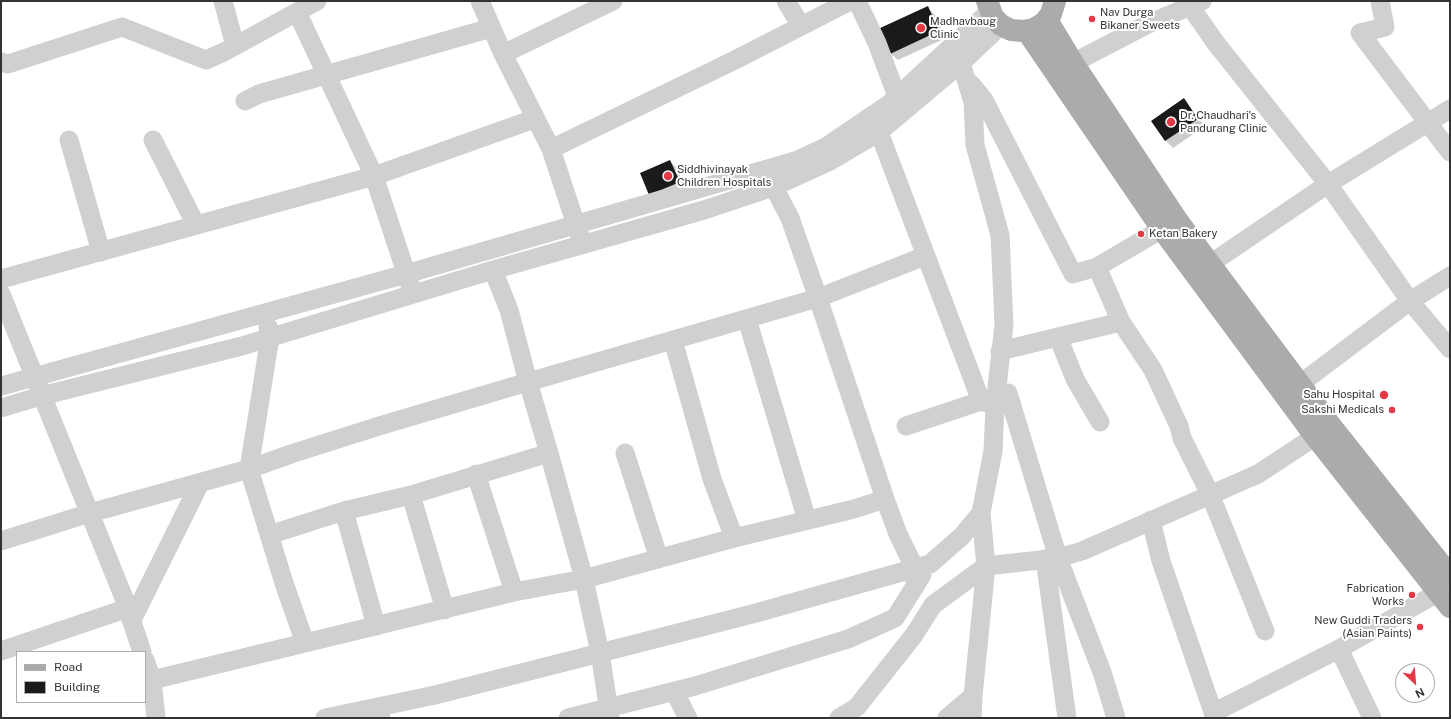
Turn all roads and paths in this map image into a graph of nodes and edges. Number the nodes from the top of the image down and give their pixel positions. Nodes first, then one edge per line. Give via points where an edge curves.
1 (222, 1) edge
2 (317, 1) edge
3 (480, 1) edge
4 (613, 1) edge
5 (786, 1) edge
6 (850, 1) edge
7 (857, 1) edge
8 (1380, 1) edge
9 (1196, 4) edge
10 (1051, 10) edge
11 (297, 12) junction
12 (992, 13) edge
13 (801, 26) junction
14 (491, 28) junction
15 (1027, 31) junction
16 (235, 46) junction
17 (503, 54) junction
18 (1073, 62) junction
19 (3, 64) edge
20 (963, 71) junction
21 (328, 75) junction
22 (245, 101) dead end
23 (900, 104) junction
24 (1450, 109) edge
25 (534, 118) junction
26 (1427, 123) junction
27 (879, 132) junction
28 (68, 140) dead end
29 (153, 140) dead end
30 (551, 149) junction
31 (1450, 152) edge
32 (374, 176) junction
33 (769, 179) junction
34 (1328, 184) junction
35 (196, 224) junction
36 (576, 225) junction
37 (1162, 229) junction
38 (582, 244) junction
39 (101, 252) junction
40 (925, 256) junction
41 (1210, 264) junction
42 (1097, 267) junction
43 (493, 270) junction
44 (406, 274) junction
45 (1450, 276) edge
46 (1, 279) edge
47 (1, 294) edge
48 (413, 294) junction
49 (818, 298) junction
50 (1410, 301) junction
51 (264, 313) junction
52 (747, 319) junction
53 (1121, 322) junction
54 (270, 337) junction
55 (1058, 337) junction
56 (673, 340) junction
57 (1450, 349) edge
58 (1000, 356) junction
59 (33, 376) junction
60 (528, 382) junction
61 (1300, 384) junction
62 (1, 386) edge
63 (41, 396) junction
64 (996, 404) junction
65 (1, 408) edge
66 (1100, 422) dead end
67 (906, 426) dead end
68 (1323, 431) junction
69 (549, 453) junction
70 (625, 453) dead end
71 (250, 469) junction
72 (476, 474) junction
73 (200, 483) junction
74 (1210, 494) junction
75 (411, 496) junction
76 (885, 499) junction
77 (344, 511) junction
78 (90, 513) junction
79 (982, 513) junction
80 (807, 520) junction
81 (1151, 520) junction
82 (269, 535) junction
83 (734, 538) junction
84 (1, 541) edge
85 (659, 559) junction
86 (1051, 559) junction
87 (986, 566) junction
88 (920, 573) junction
89 (584, 579) junction
90 (1070, 589) junction
91 (514, 592) junction
92 (1446, 592) edge
93 (445, 610) junction
94 (130, 614) junction
95 (1054, 614) junction
96 (376, 626) junction
97 (1265, 631) dead end
98 (305, 643) junction
99 (43, 644) edge
100 (1339, 649) junction
101 (1, 651) edge
102 (142, 651) edge
103 (600, 653) junction
104 (146, 667) edge
105 (148, 680) edge
106 (674, 691) junction
107 (973, 696) junction
108 (379, 712) edge
109 (609, 713) edge
110 (1214, 715) edge
111 (156, 718) edge
112 (325, 718) edge
113 (568, 718) edge
114 (688, 718) edge
115 (839, 718) edge
116 (947, 718) edge
117 (972, 718) edge
118 (1068, 718) edge
119 (1116, 718) edge
120 (1372, 718) edge

1 - 16 street
2 - 11 street
3 - 14 street
4 - 17 street
5 - 13 street
6 - 13 street
7 - 23 street via 877,43
8 - 26 street via 1385,27 1360,33
9 - 18 street via 1146,25
9 - 34 street via 1215,42
10 - 15 main road via 1034,29
10 - 18 main road
11 - 16 street
11 - 21 street
12 - 15 main road via 1011,30
12 - 20 street
12 - 23 street
13 - 30 street
14 - 17 street
14 - 21 street
15 - 37 main road
16 - 19 street via 206,60 122,27
17 - 25 street
18 - 41 main road
20 - 23 street
20 - 42 street via 984,100 1073,274
20 - 58 street via 973,102 975,145 1000,235 1004,324
21 - 22 street via 259,94
21 - 32 street
23 - 27 street
23 - 33 street via 867,120
24 - 26 street
25 - 30 street
25 - 32 street
26 - 31 street
26 - 34 street
27 - 33 street via 830,161
27 - 40 street
28 - 39 street
29 - 35 street
30 - 36 street
32 - 35 street
32 - 44 street
33 - 36 street
33 - 38 street via 704,210
33 - 49 street via 790,218
34 - 41 street
34 - 50 street
35 - 39 street
36 - 38 street
36 - 44 street
37 - 42 street
37 - 68 main road
38 - 43 street
39 - 46 street
40 - 49 street
40 - 64 street via 948,312
41 - 61 main road
42 - 53 street
43 - 48 street
43 - 60 street via 509,310
44 - 48 street
44 - 51 street
45 - 50 street
47 - 59 street
48 - 54 street
49 - 52 street
49 - 76 street
50 - 57 street
50 - 61 street
51 - 54 street
51 - 59 street
52 - 56 street
52 - 80 street
53 - 55 street
53 - 74 street via 1153,370 1182,438
54 - 63 street
54 - 71 street
55 - 58 street
55 - 66 street via 1075,379
56 - 60 street
56 - 83 street via 712,479
58 - 64 street
59 - 62 street
59 - 63 street
60 - 69 street
60 - 71 street via 379,426
61 - 68 main road
63 - 65 street
63 - 78 street
64 - 67 street
64 - 79 street via 993,451
64 - 86 street
68 - 74 street via 1258,474
68 - 92 main road
69 - 72 street
69 - 89 street
70 - 85 street
71 - 73 street
71 - 82 street
72 - 75 street
72 - 91 street
73 - 78 street
73 - 94 street
74 - 81 street
74 - 97 street
75 - 77 street
75 - 93 street
76 - 80 street
76 - 88 street via 898,534
77 - 82 street
77 - 96 street
78 - 84 street
78 - 94 street
79 - 87 street
79 - 88 street via 962,536
80 - 83 street
81 - 86 street via 1082,551
81 - 110 street via 1161,561
82 - 98 street
83 - 85 street
85 - 89 street
86 - 87 street
86 - 90 street
86 - 95 street
87 - 107 street
87 - 115 street via 933,605 914,635 857,707
88 - 103 street
88 - 106 street via 895,618 848,639
89 - 91 street
89 - 103 street
90 - 95 street
90 - 119 street via 1102,672
91 - 93 street
92 - 100 street
93 - 96 street
94 - 99 street
94 - 102 street
95 - 118 street
96 - 98 street
98 - 105 street
99 - 101 street
100 - 110 street
100 - 120 street
103 - 108 street
103 - 109 street
104 - 105 street
105 - 111 street
106 - 109 street
106 - 114 street
107 - 116 street
107 - 117 street
108 - 112 street
109 - 113 street

